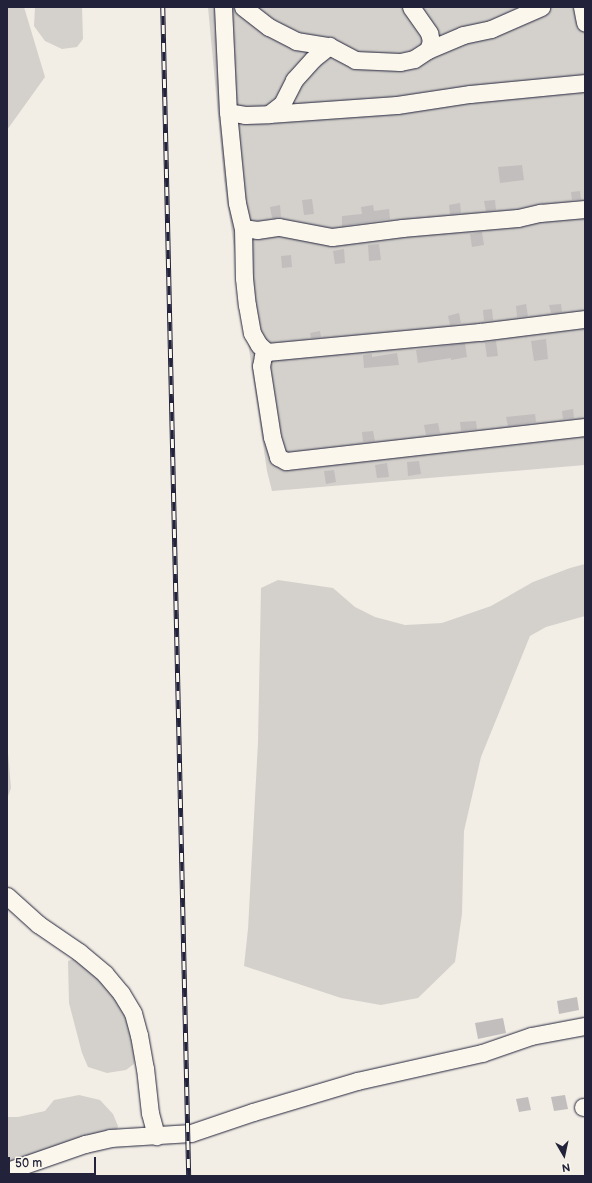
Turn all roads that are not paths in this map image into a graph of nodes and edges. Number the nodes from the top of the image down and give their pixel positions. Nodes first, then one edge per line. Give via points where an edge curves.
1 (223, 7) edge
2 (243, 7) edge
3 (411, 7) edge
4 (541, 7) edge
5 (582, 7) edge
6 (585, 23) edge
7 (329, 46) junction
8 (428, 50) junction
9 (585, 83) edge
10 (228, 112) junction
11 (269, 114) junction
12 (585, 209) edge
13 (243, 228) junction
14 (585, 319) edge
15 (267, 352) junction
16 (585, 426) edge
17 (7, 896) edge
18 (585, 1026) edge
19 (156, 1136) junction
20 (7, 1172) edge

1 - 10 street
2 - 7 street via 269,27 296,40
3 - 8 street via 429,33 431,41
4 - 8 street via 491,29 463,35
5 - 6 street
7 - 8 street via 355,60 400,62 414,59
7 - 11 street via 313,58 294,80 282,104
9 - 11 street via 397,104
10 - 11 street via 245,115
10 - 13 street via 237,203
12 - 13 street via 332,237 279,227 257,230
13 - 15 street via 244,278 252,333
14 - 15 street via 480,332
15 - 16 street via 263,356 261,366 272,437 278,457 286,461
17 - 19 street via 38,924 84,956 122,993 133,1013 139,1035 150,1113
18 - 19 street via 531,1036 482,1053 342,1085 191,1133
19 - 20 street via 110,1138 85,1144

